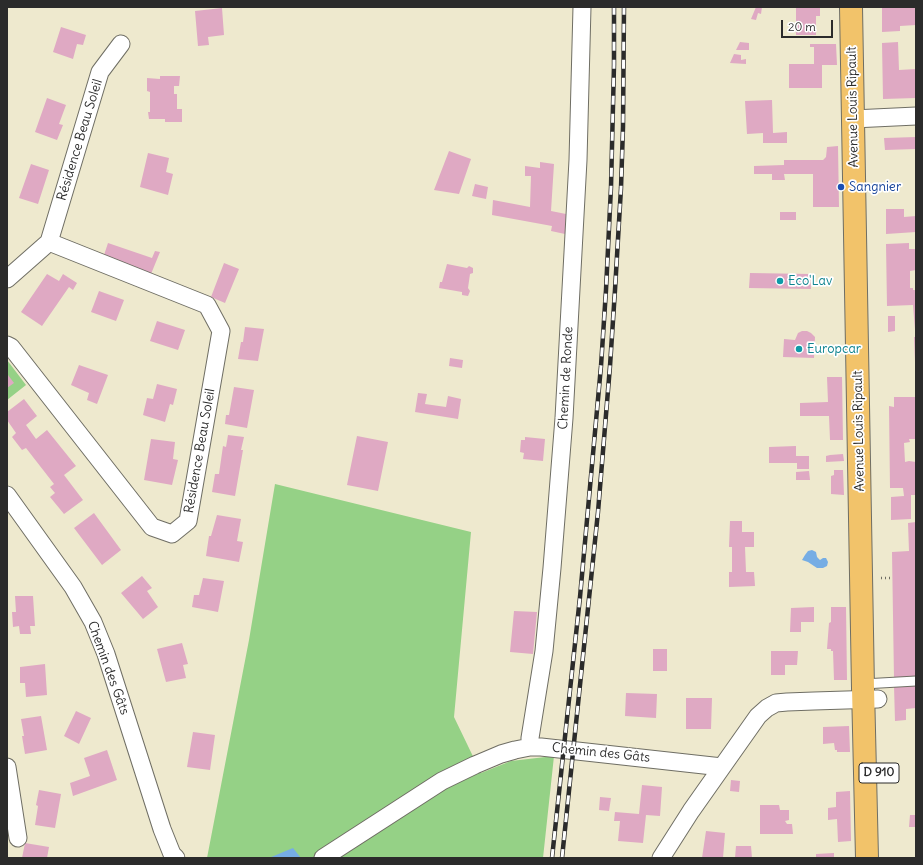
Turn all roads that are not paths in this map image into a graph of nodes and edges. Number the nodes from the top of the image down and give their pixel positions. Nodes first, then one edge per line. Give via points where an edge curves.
1 (582, 7) edge
2 (851, 7) edge
3 (866, 7) edge
4 (121, 44) dead end
5 (916, 116) edge
6 (860, 118) junction
7 (49, 242) junction
8 (7, 279) edge
9 (7, 345) edge
10 (7, 495) edge
11 (916, 681) edge
12 (870, 690) junction
13 (530, 747) junction
14 (7, 767) edge
15 (722, 767) junction
16 (18, 838) dead end
17 (176, 858) edge
18 (323, 858) edge
19 (661, 858) edge
20 (867, 858) edge
21 (880, 858) edge

1 - 13 street, Chemin de Ronde via 578,160 564,418 544,651
2 - 6 main road, Avenue Louis Ripault / D 910
3 - 6 main road, Avenue Louis Ripault / D 910
4 - 7 street, Résidence Beau Soleil via 100,72
5 - 6 street
6 - 12 main road, Avenue Louis Ripault / D 910
6 - 12 main road, Avenue Louis Ripault / D 910 via 884,578
7 - 8 street
7 - 9 street, Résidence Beau Soleil via 207,305 221,332 188,521 172,534 152,527
10 - 17 street, Chemin des Gâts via 73,587 93,622 106,654 162,829
11 - 12 lane
12 - 15 street via 776,704 766,708
12 - 20 main road, D 910
12 - 21 main road, D 910
13 - 15 street, Chemin des Gâts
13 - 18 street, Chemin des Gâts via 501,754 442,781
14 - 16 street
15 - 19 street

